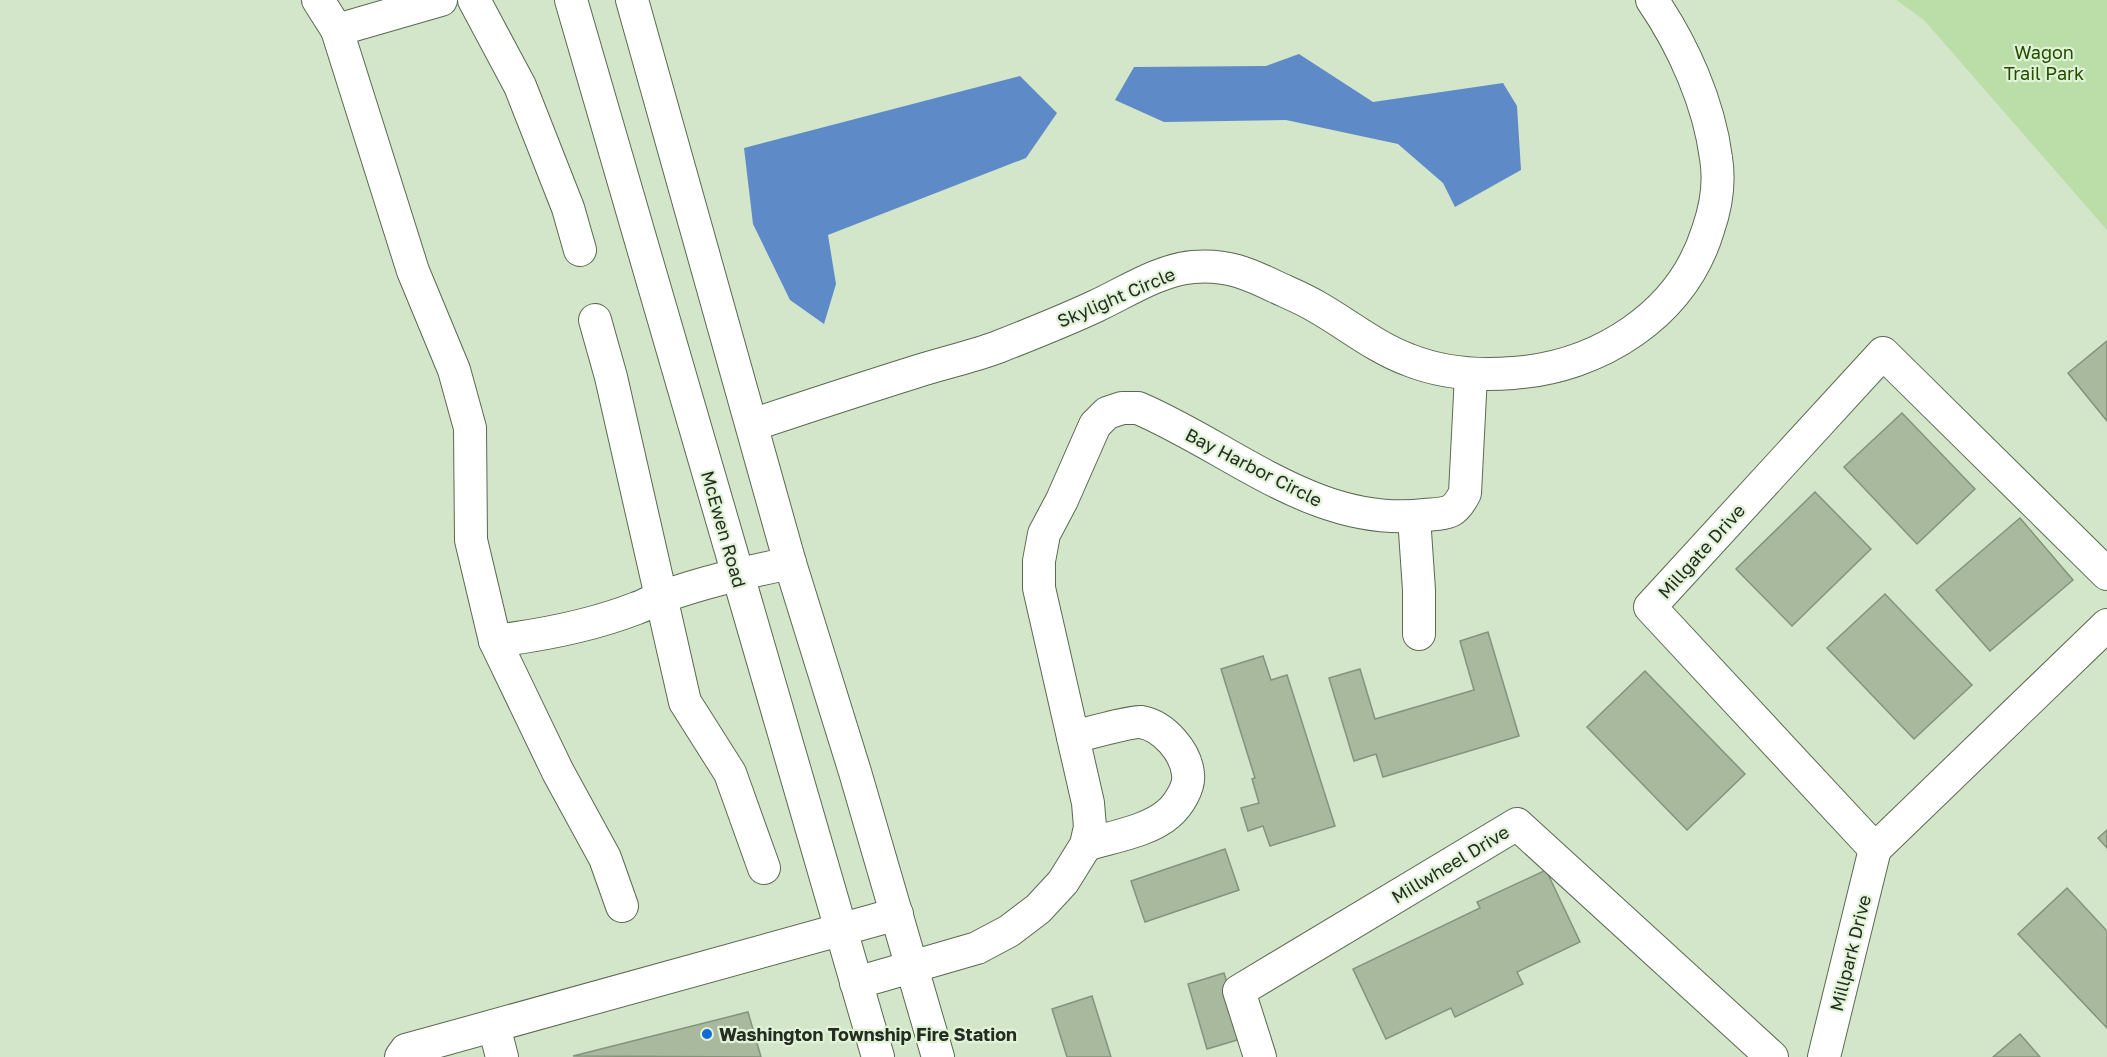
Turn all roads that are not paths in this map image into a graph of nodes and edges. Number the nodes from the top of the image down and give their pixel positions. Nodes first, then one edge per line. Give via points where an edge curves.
1 (318, 0) edge
2 (441, 0) edge
3 (474, 0) edge
4 (571, 0) edge
5 (632, 0) edge
6 (1652, 0) edge
7 (337, 30) junction
8 (580, 250) dead end
9 (595, 320) dead end
10 (1471, 375) junction
11 (752, 425) junction
12 (1414, 517) junction
13 (790, 563) junction
14 (2107, 573) edge
15 (737, 575) junction
16 (661, 597) junction
17 (2107, 625) edge
18 (1419, 634) dead end
19 (495, 641) junction
20 (1073, 737) junction
21 (1086, 845) junction
22 (1875, 849) junction
23 (764, 868) dead end
24 (622, 906) dead end
25 (897, 914) junction
26 (841, 930) junction
27 (912, 967) junction
28 (856, 983) junction
29 (494, 1026) junction
30 (401, 1057) edge
31 (502, 1057) edge
32 (878, 1057) edge
33 (938, 1057) edge
34 (1260, 1057) edge
35 (1772, 1057) edge
36 (1824, 1057) edge

1 - 7 street
2 - 7 street
3 - 8 street via 520,86 568,208
4 - 15 street, McEwen Road
5 - 11 street
6 - 10 street via 1689,64 1717,160 1717,195 1702,250 1679,290 1655,315 1623,338 1556,366
7 - 19 street via 413,270 454,370 470,428 471,540
9 - 16 street
10 - 11 street, Skylight Circle via 1407,360 1315,306 1245,272 1218,266 1191,267 1164,274 994,348
10 - 12 street, Bay Harbor Circle via 1465,493 1459,506 1448,513
11 - 13 street
12 - 18 street
12 - 20 street, Bay Harbor Circle via 1344,510 1306,497 1138,408 1107,413 1095,424 1044,534 1039,561 1039,588
13 - 15 street
13 - 25 street
14 - 22 street, Millgate Drive via 1883,353 1650,607
15 - 16 street
15 - 26 street, McEwen Road
16 - 19 street via 590,624
16 - 23 street via 685,702 730,773
17 - 22 street
19 - 24 street via 558,772 605,858
20 - 21 street, Bay Harbor Circle via 1088,803 1090,827
20 - 21 street via 1140,722 1172,740 1189,776 1181,798 1169,814 1152,825
21 - 27 street, Bay Harbor Circle via 1063,882 1038,909 1009,931 977,948
22 - 36 street, Millpark Drive
25 - 26 street
25 - 27 street
26 - 28 street, McEwen Road
26 - 29 street
27 - 28 street, Bay Harbor Circle
27 - 33 street
28 - 32 street, McEwen Road
29 - 30 street via 406,1050
29 - 31 street
34 - 35 street, Millwheel Drive via 1239,991 1517,824

